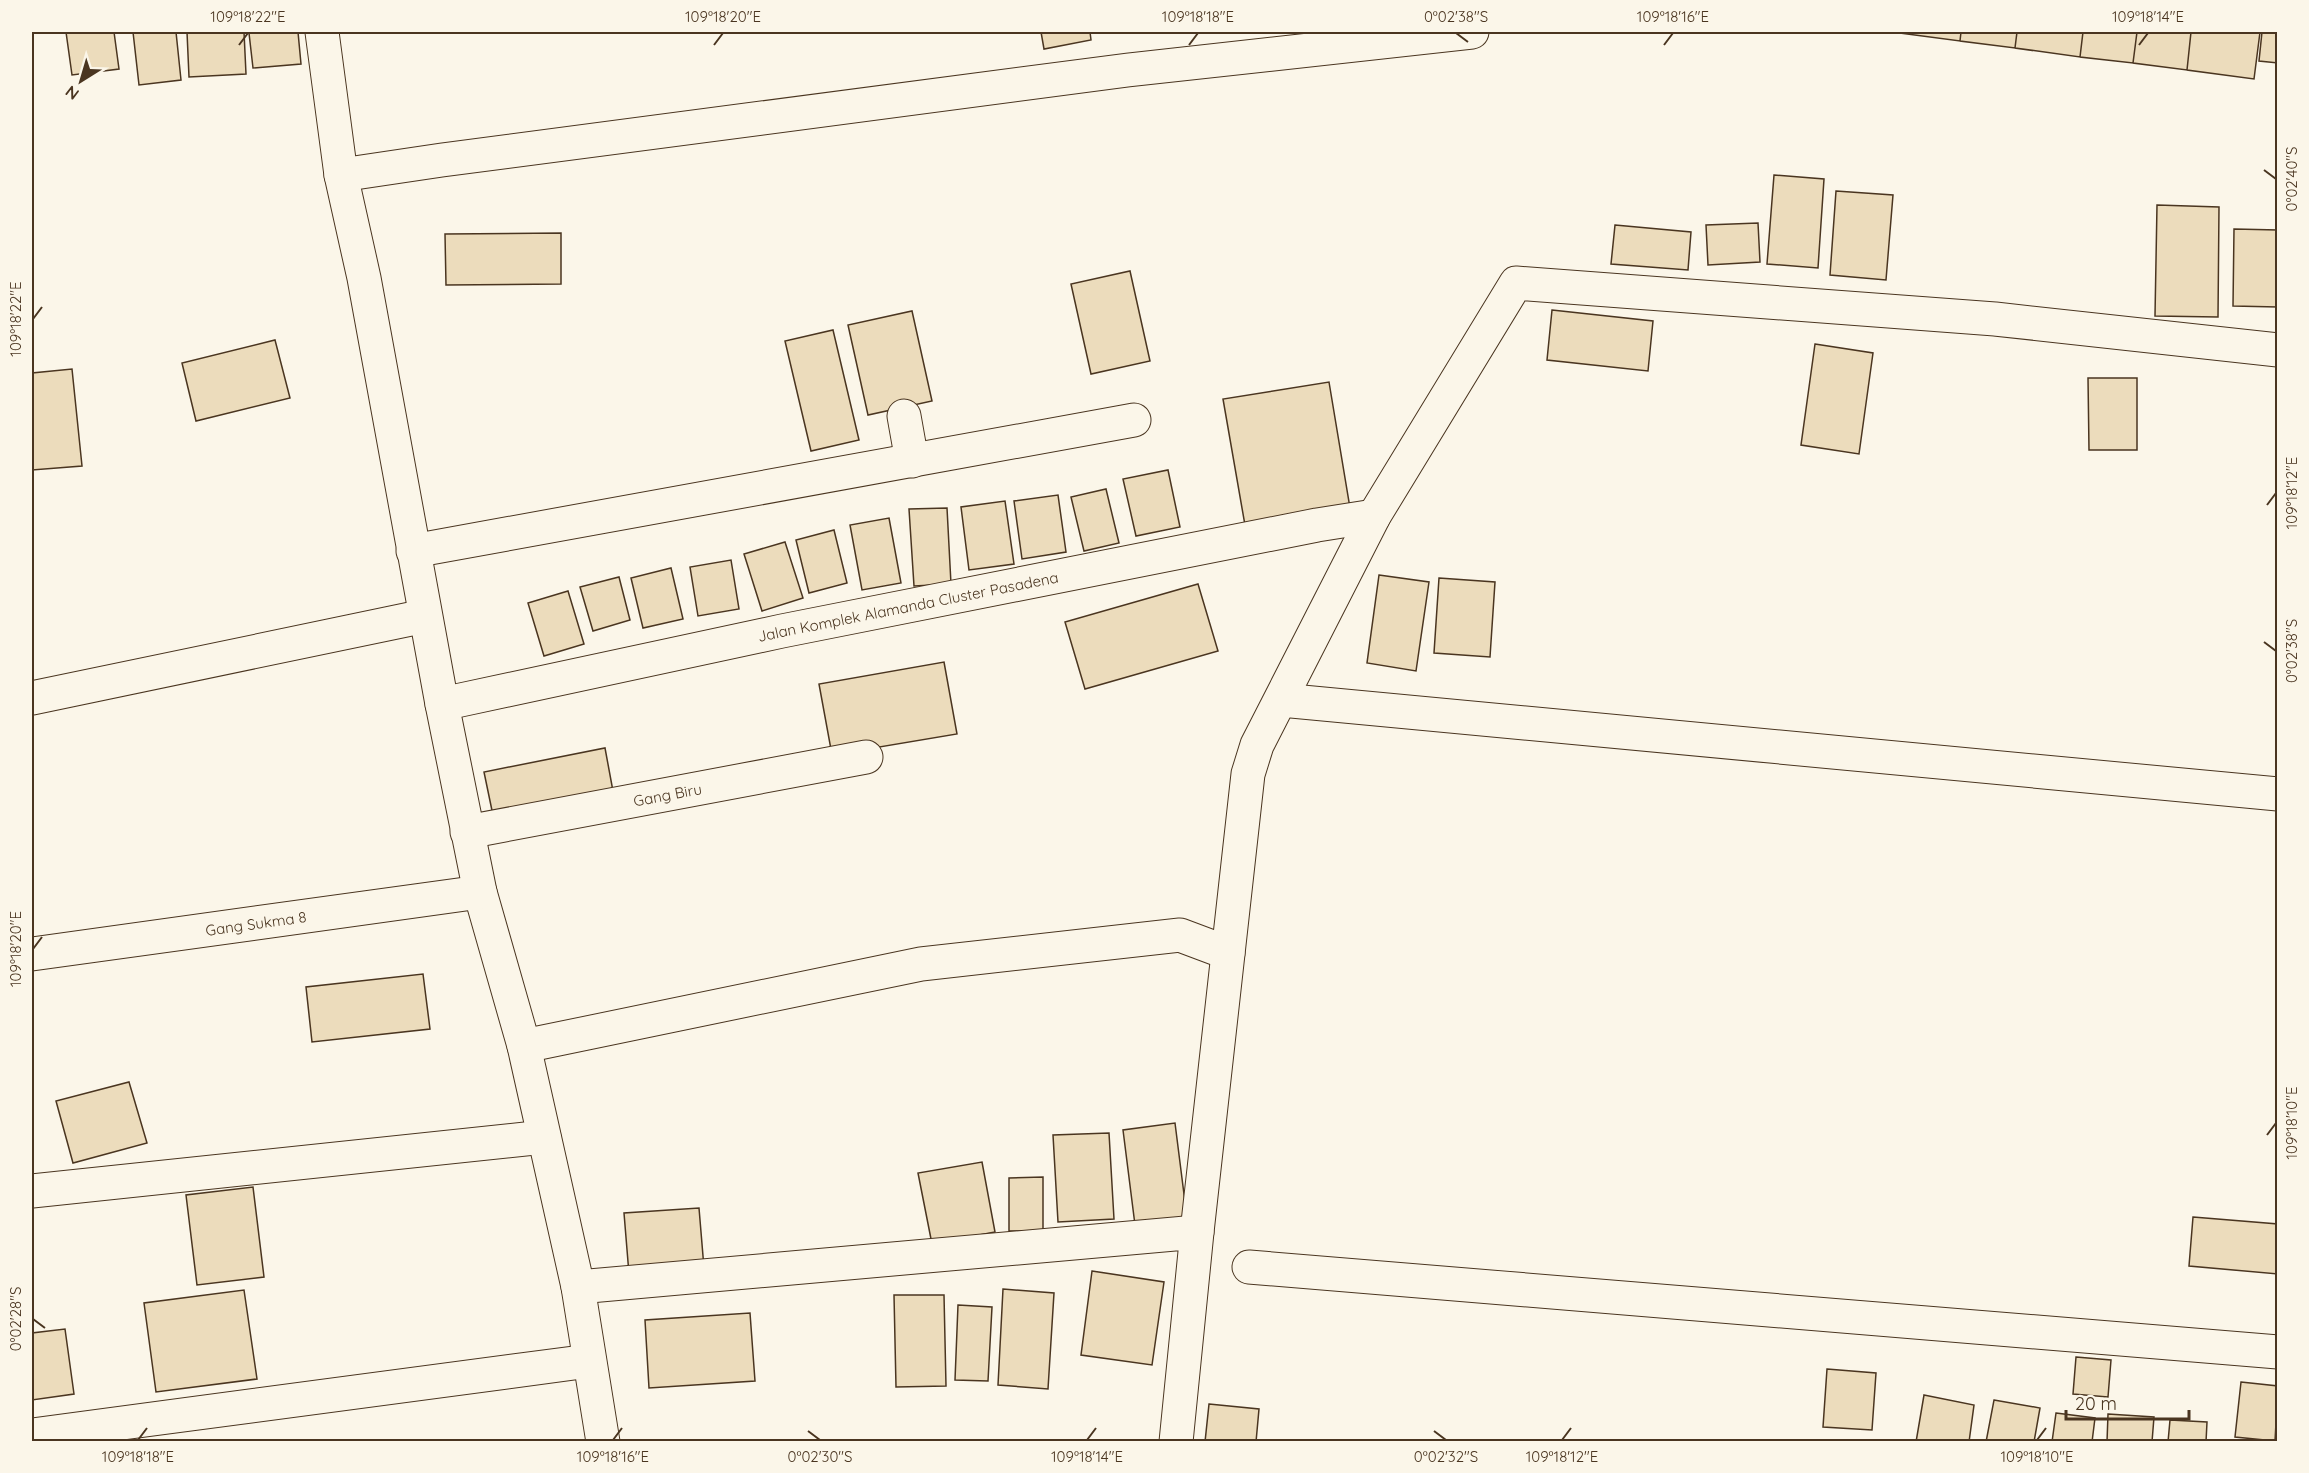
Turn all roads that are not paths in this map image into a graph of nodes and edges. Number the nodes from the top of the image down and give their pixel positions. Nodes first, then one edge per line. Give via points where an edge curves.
1 (322, 32) edge
2 (1472, 32) edge
3 (341, 175) junction
4 (2277, 350) edge
5 (904, 416) dead end
6 (1134, 420) dead end
7 (912, 460) junction
8 (1374, 516) junction
9 (413, 551) junction
10 (425, 616) junction
11 (32, 698) edge
12 (1281, 700) junction
13 (442, 704) junction
14 (866, 757) dead end
15 (2277, 794) edge
16 (468, 832) junction
17 (480, 892) junction
18 (1228, 953) junction
19 (32, 954) edge
20 (524, 1046) junction
21 (544, 1137) junction
22 (32, 1191) edge
23 (1197, 1232) junction
24 (1249, 1267) dead end
25 (578, 1287) junction
26 (2277, 1352) edge
27 (589, 1361) junction
28 (32, 1436) edge
29 (603, 1442) edge
30 (1176, 1442) edge

1 - 3 street
2 - 3 street via 1128,70
3 - 9 street via 364,278
4 - 8 street via 1995,319 1516,283
5 - 7 street
6 - 7 street
7 - 9 street
8 - 12 street
8 - 13 street, Jalan Komplek Alamanda Cluster Pasadena via 782,631
9 - 10 street
10 - 11 street
10 - 13 street
12 - 15 street
12 - 18 street via 1257,745 1248,774
13 - 16 street
14 - 16 street, Gang Biru
16 - 17 street
17 - 19 street, Gang Sukma 8
17 - 20 street
18 - 20 street via 1180,935 921,964
18 - 23 street
20 - 21 street
21 - 22 street
21 - 25 street
23 - 25 street
23 - 30 street
24 - 26 street
25 - 27 street
27 - 28 street
27 - 29 street

